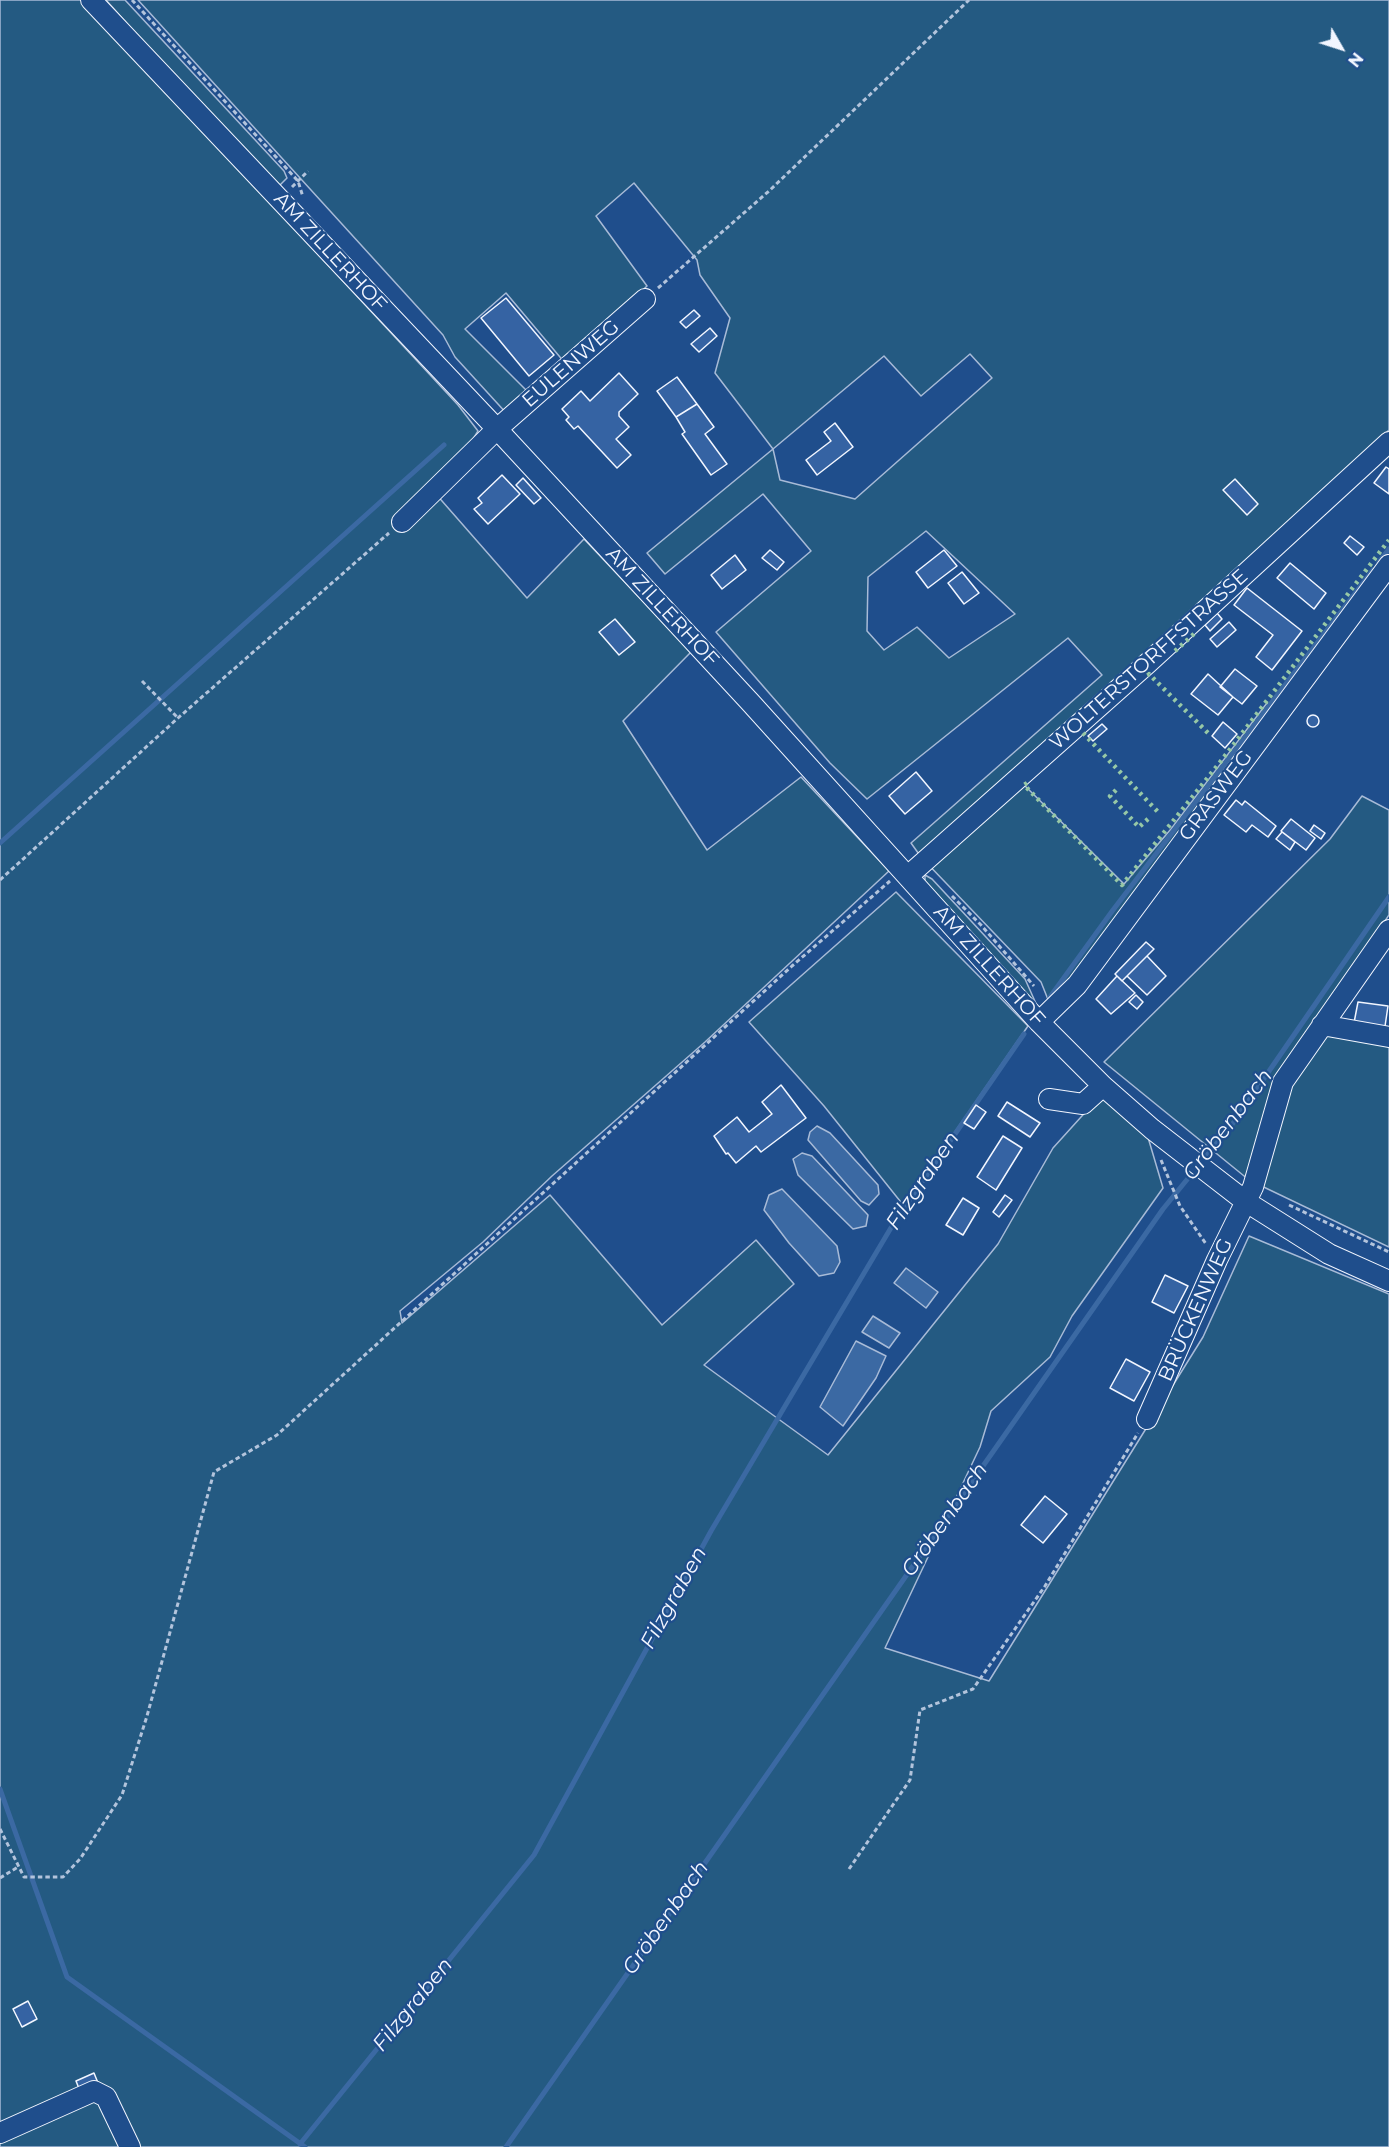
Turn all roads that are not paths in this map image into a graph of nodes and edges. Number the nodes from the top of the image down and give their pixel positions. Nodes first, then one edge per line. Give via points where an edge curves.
1 (91, 0) edge
2 (645, 299) road end
3 (497, 429) junction
4 (1389, 442) edge
5 (402, 522) road end
6 (1389, 565) edge
7 (905, 873) junction
8 (1389, 930) edge
9 (1039, 1022) junction
10 (1322, 1025) junction
11 (1389, 1037) edge
12 (1103, 1086) junction
13 (1049, 1099) dead end
14 (1245, 1201) junction
15 (1389, 1281) edge
16 (1147, 1419) road end
17 (0, 2133) edge
18 (130, 2147) edge

1 - 3 street, AM ZILLERHOF
2 - 3 street, EULENWEG
3 - 5 street, EULENWEG
3 - 7 street, AM ZILLERHOF
4 - 7 street, WOLTERSTORFFSTRASSE via 1148,663
6 - 9 street, GRASWEG via 1077,985
7 - 9 street, AM ZILLERHOF
8 - 10 street, BRÜCKENWEG
9 - 12 street, AM ZILLERHOF
10 - 11 street
10 - 14 street, BRÜCKENWEG via 1283,1083 1253,1187
12 - 13 street via 1083,1104
12 - 14 street, AM ZILLERHOF
14 - 15 street, AM ZILLERHOF via 1329,1254
14 - 16 street, BRÜCKENWEG
17 - 18 street via 94,2091 106,2097

